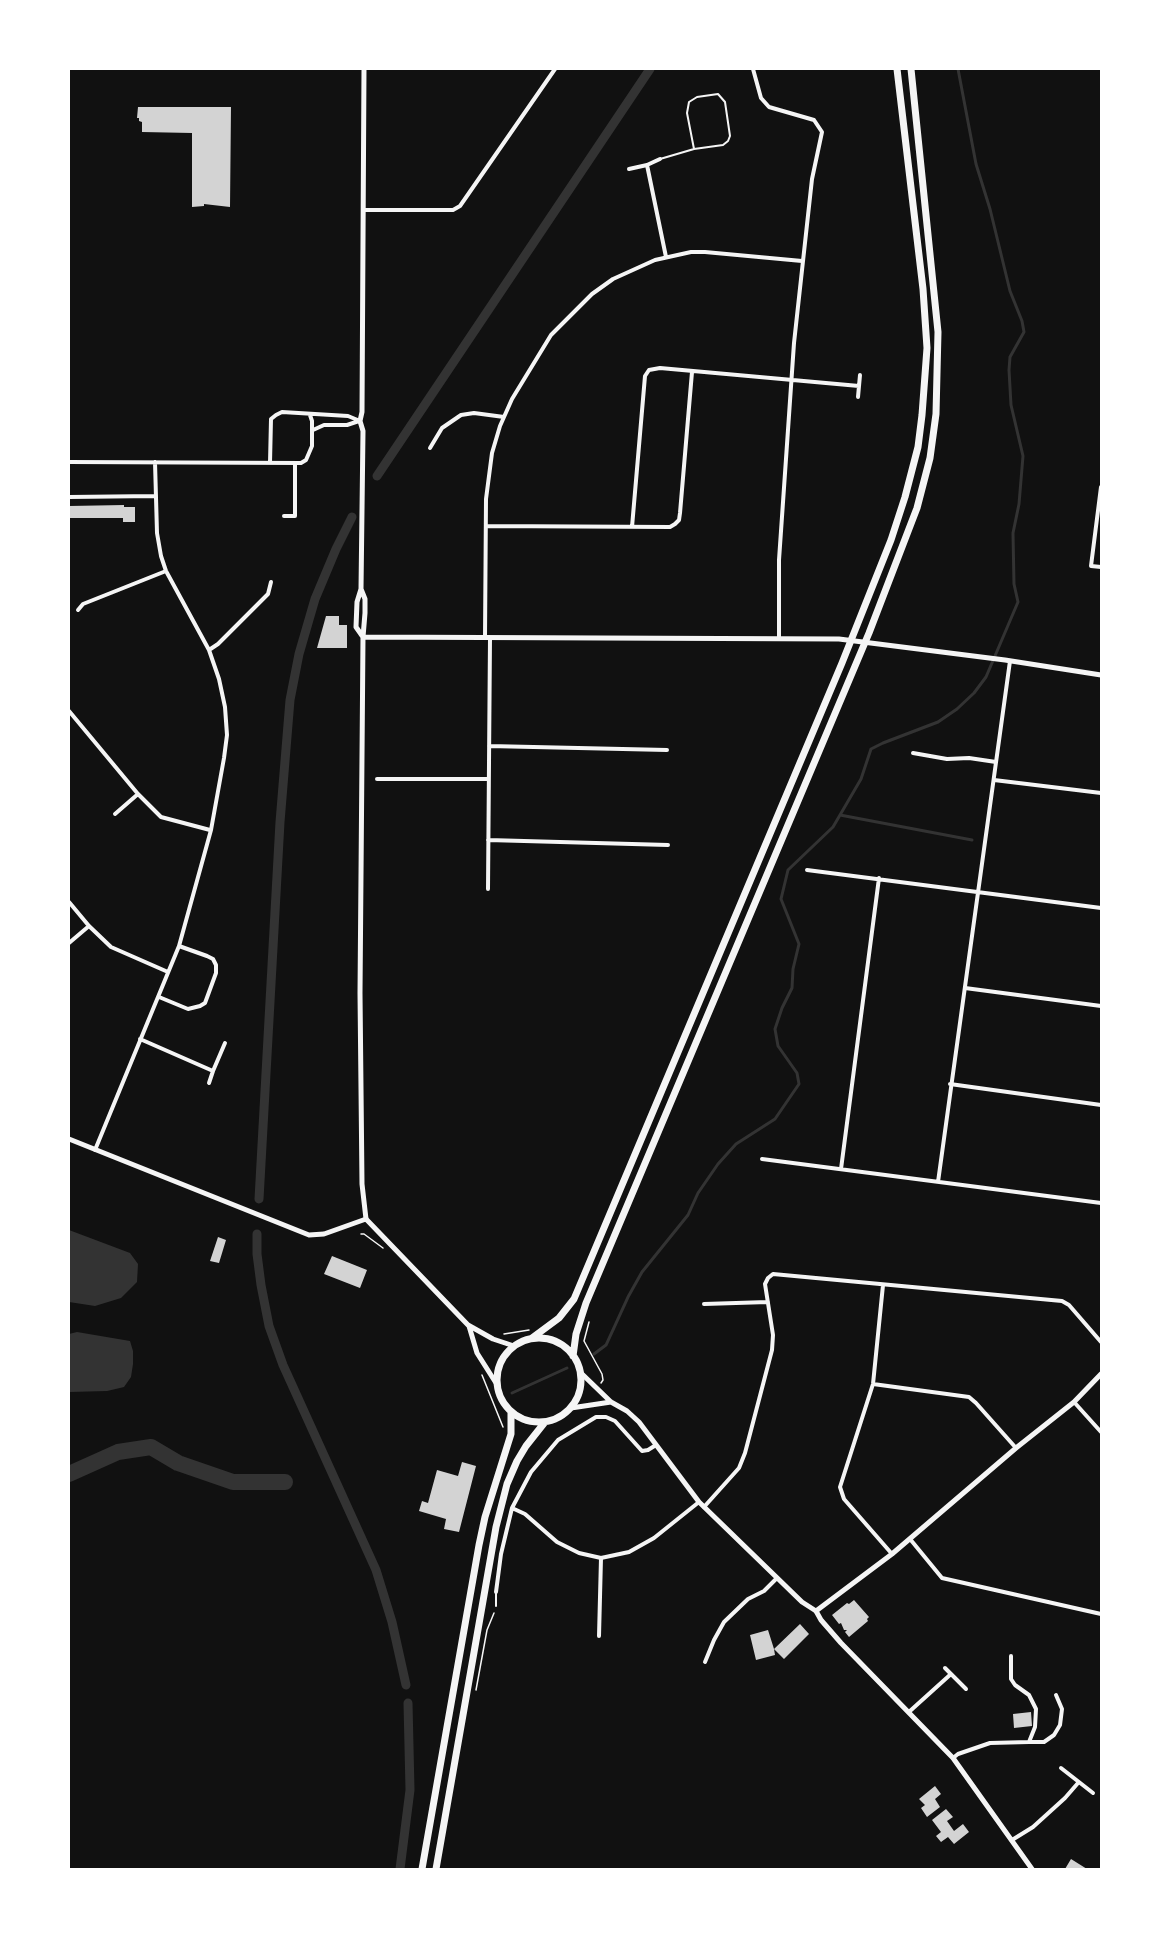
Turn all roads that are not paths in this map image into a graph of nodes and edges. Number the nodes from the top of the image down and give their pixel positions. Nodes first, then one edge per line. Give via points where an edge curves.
1 (364, 69) edge
2 (555, 69) edge
3 (753, 69) edge
4 (897, 69) edge
5 (911, 69) edge
6 (694, 149) junction
7 (660, 159) joint
8 (647, 165) junction
9 (629, 169) dead end
10 (364, 210) junction
11 (666, 257) junction
12 (802, 261) junction
13 (692, 372) junction
14 (860, 375) dead end
15 (791, 380) junction
16 (859, 386) junction
17 (858, 397) dead end
18 (310, 415) junction
19 (504, 417) junction
20 (360, 421) junction
21 (313, 430) junction
22 (430, 448) dead end
23 (69, 462) edge
24 (155, 462) junction
25 (270, 463) junction
26 (295, 463) junction
27 (1101, 487) edge
28 (69, 496) edge
29 (155, 496) junction
30 (284, 516) dead end
31 (486, 526) junction
32 (632, 527) junction
33 (1101, 567) edge
34 (166, 572) junction
35 (271, 582) dead end
36 (78, 610) dead end
37 (363, 637) junction
38 (487, 637) junction
39 (779, 639) junction
40 (209, 650) junction
41 (1010, 661) junction
42 (1101, 675) edge
43 (69, 711) edge
44 (489, 746) junction
45 (667, 750) dead end
46 (913, 753) dead end
47 (996, 762) junction
48 (377, 779) dead end
49 (488, 779) junction
50 (994, 780) junction
51 (1101, 793) edge
52 (138, 794) junction
53 (115, 814) dead end
54 (211, 830) junction
55 (488, 840) junction
56 (668, 845) dead end
57 (807, 870) dead end
58 (879, 878) junction
59 (488, 889) dead end
60 (978, 892) junction
61 (69, 902) edge
62 (1101, 908) edge
63 (89, 926) junction
64 (69, 943) edge
65 (179, 946) junction
66 (168, 972) junction
67 (965, 987) junction
68 (159, 997) junction
69 (1101, 1006) edge
70 (140, 1039) junction
71 (225, 1042) dead end
72 (213, 1071) junction
73 (209, 1083) dead end
74 (951, 1084) junction
75 (1101, 1105) edge
76 (69, 1139) edge
77 (95, 1150) junction
78 (762, 1159) dead end
79 (841, 1169) junction
80 (938, 1182) junction
81 (1101, 1203) edge
82 (366, 1219) junction
83 (883, 1285) junction
84 (768, 1302) junction
85 (704, 1304) dead end
86 (468, 1325) junction
87 (532, 1338) junction
88 (1101, 1342) edge
89 (514, 1346) junction
90 (573, 1356) junction
91 (581, 1373) junction
92 (1101, 1374) edge
93 (496, 1383) junction
94 (873, 1384) junction
95 (1074, 1401) junction
96 (611, 1402) junction
97 (571, 1408) junction
98 (511, 1412) junction
99 (545, 1422) junction
100 (1101, 1432) edge
101 (656, 1445) junction
102 (1016, 1448) junction
103 (699, 1502) junction
104 (704, 1507) junction
105 (512, 1508) junction
106 (910, 1539) junction
107 (892, 1554) junction
108 (601, 1558) junction
109 (777, 1578) junction
110 (496, 1592) joint
111 (496, 1606) dead end
112 (816, 1611) junction
113 (1101, 1614) edge
114 (599, 1636) dead end
115 (708, 1656) junction
116 (1011, 1656) dead end
117 (714, 1658) dead end
118 (705, 1662) dead end
119 (945, 1668) dead end
120 (951, 1674) junction
121 (966, 1689) dead end
122 (1056, 1695) dead end
123 (910, 1712) junction
124 (1029, 1742) junction
125 (953, 1758) junction
126 (1061, 1768) dead end
127 (1078, 1783) junction
128 (1093, 1793) dead end
129 (1012, 1840) junction
130 (422, 1869) edge
131 (436, 1869) edge
132 (1032, 1869) edge

1 - 10 street
2 - 10 street via 460,206 453,210
3 - 12 street via 761,98 769,107 814,120 822,132
4 - 87 highway via 927,348 918,447 905,497 842,663 574,1299 559,1318
5 - 90 highway via 939,332 930,458 916,508 869,633 586,1302
6 - 6 lane via 723,145 729,139 725,102 718,94 689,102 687,113
6 - 7 lane
7 - 8 street
8 - 9 street
8 - 11 street
10 - 20 street
11 - 12 street via 705,252
11 - 19 street via 613,279 566,319 551,334
12 - 15 street
13 - 15 street
13 - 32 street via 679,520 670,527
13 - 32 street via 654,368 645,376
14 - 16 street
15 - 16 street
15 - 39 street via 779,560
16 - 17 street
18 - 20 street via 348,416
18 - 21 street
18 - 25 street via 282,412 271,419
19 - 22 street via 461,415 442,428
19 - 31 street via 490,467
20 - 21 street
20 - 37 street
21 - 26 street via 306,460
23 - 24 street
24 - 25 street
24 - 29 street
25 - 26 street
26 - 30 street via 295,516
27 - 33 street via 1090,566
28 - 29 street
29 - 34 street via 157,533
31 - 32 street
31 - 38 street
34 - 36 street via 83,604
34 - 40 street
35 - 40 street via 267,594
37 - 38 street
37 - 82 street via 360,1076
38 - 39 street
38 - 44 street
39 - 41 street via 839,639
40 - 54 street via 225,707 227,735
41 - 42 street
41 - 47 street
43 - 52 street
44 - 45 street
44 - 49 street
46 - 47 street
47 - 50 street
48 - 49 street
49 - 55 street
50 - 51 street
50 - 60 street
52 - 53 street
52 - 54 street via 161,817
54 - 65 street
55 - 56 street
55 - 59 street
57 - 58 street
58 - 60 street
58 - 79 street
60 - 62 street
60 - 67 street
61 - 63 street
63 - 64 street
63 - 66 street via 111,947
65 - 66 street
65 - 68 street via 213,959 216,973 209,993 205,1003 193,1009
66 - 68 street
67 - 69 street
67 - 74 street
68 - 70 street
70 - 72 street
70 - 77 street
71 - 72 street
72 - 73 street
74 - 75 street
74 - 80 street
76 - 77 street
77 - 82 street via 309,1235 324,1234
78 - 79 street
79 - 80 street
80 - 81 street
82 - 86 street
83 - 84 street via 773,1274 765,1284
83 - 88 street via 1062,1301
83 - 94 street
84 - 85 street
84 - 104 street via 772,1350 745,1454 739,1468
86 - 89 street
86 - 93 street via 477,1353
87 - 89 highway
87 - 90 highway via 560,1343
89 - 93 highway via 499,1366
90 - 91 highway
91 - 96 street
91 - 97 highway via 581,1388
92 - 95 street
93 - 98 highway
94 - 102 street via 969,1397
94 - 107 street via 840,1487 844,1499
95 - 100 street
95 - 102 street
96 - 97 street
96 - 101 street via 639,1422
97 - 99 highway
98 - 99 highway via 525,1420
98 - 130 highway via 511,1434 478,1545
99 - 131 highway via 517,1461 496,1527
101 - 103 street
101 - 105 street via 642,1451 615,1421 596,1418 558,1440 531,1472
102 - 106 street
103 - 104 street
103 - 108 street via 654,1538 629,1552
104 - 109 street
105 - 108 street via 525,1514 557,1542
105 - 110 street
106 - 107 street
106 - 113 street via 942,1578
107 - 112 street
108 - 114 street
109 - 112 street
109 - 115 street via 724,1623
110 - 111 lane
112 - 123 street via 841,1643
115 - 117 street
115 - 118 street
116 - 124 street via 1011,1679 1029,1695 1036,1709
119 - 120 street
120 - 121 street
120 - 123 street
122 - 124 street via 1062,1709 1060,1725 1044,1742
123 - 125 street
124 - 125 street via 990,1743
125 - 129 street
126 - 127 street
127 - 128 street
127 - 129 street via 1033,1827
129 - 132 street

